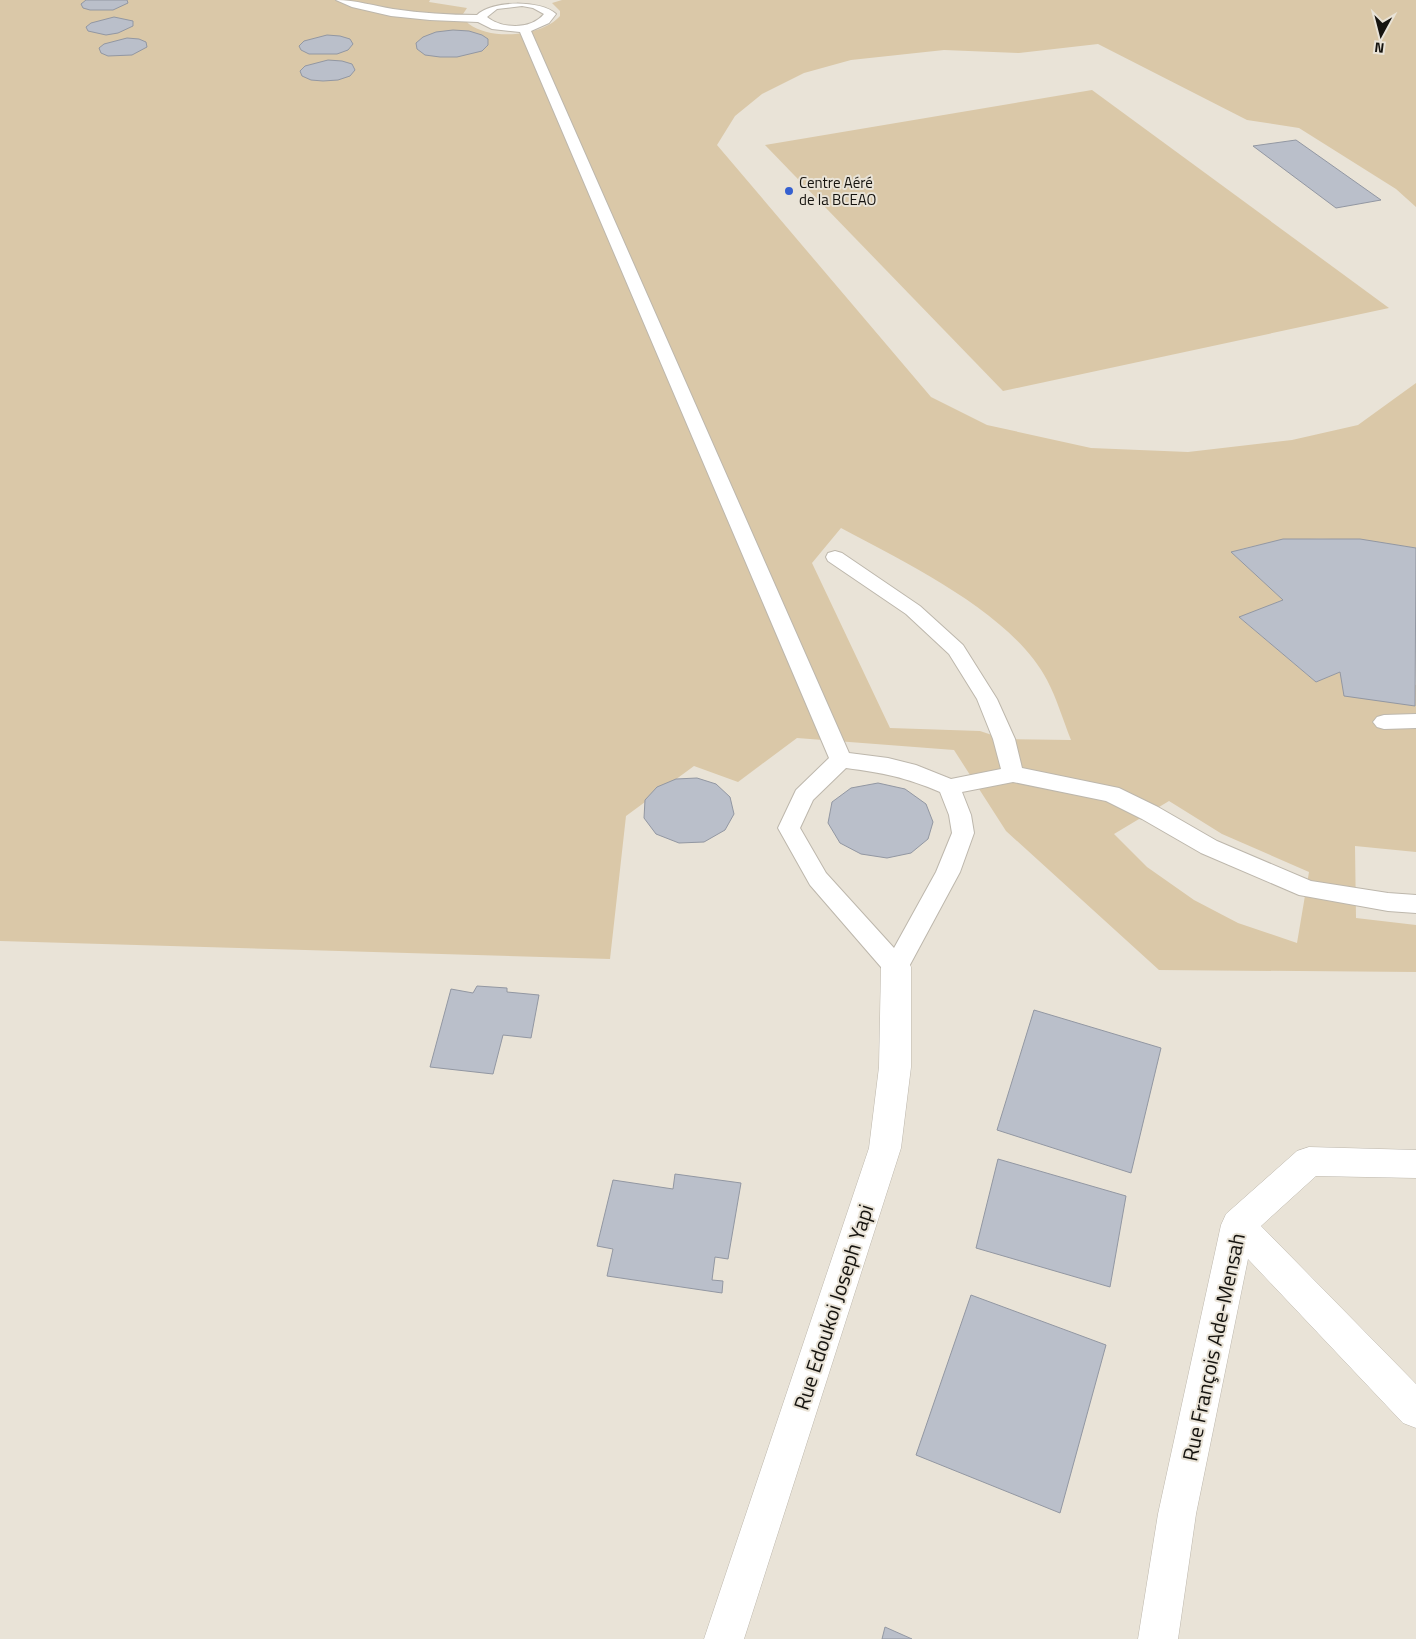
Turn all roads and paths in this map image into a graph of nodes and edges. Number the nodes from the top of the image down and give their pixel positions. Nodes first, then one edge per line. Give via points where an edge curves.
1 (342, 0) edge
2 (481, 18) junction
3 (524, 28) junction
4 (835, 557) dead end
5 (1416, 721) edge
6 (1384, 722) dead end
7 (841, 760) junction
8 (1014, 774) junction
9 (949, 787) junction
10 (1416, 904) edge
11 (896, 967) junction
12 (1416, 1164) edge
13 (1238, 1225) junction
14 (1416, 1410) edge
15 (724, 1639) edge
16 (1158, 1639) edge

1 - 2 lane via 395,12
2 - 3 lane via 495,27
2 - 3 lane via 493,7 522,3 546,9 550,14 548,20
3 - 7 lane
4 - 8 lane via 913,610 956,650 987,699
5 - 6 lane
7 - 9 lane via 916,773
7 - 11 lane via 804,796 790,828 818,879
8 - 9 lane
8 - 10 lane via 1111,794 1209,847 1307,889
9 - 11 lane via 960,815 963,834 948,872
11 - 15 street, Rue Edoukoi Joseph Yapi via 895,1067 885,1148
12 - 13 street, Rue François Ade-Mensah via 1310,1161
13 - 14 street
13 - 16 street, Rue François Ade-Mensah via 1177,1514

